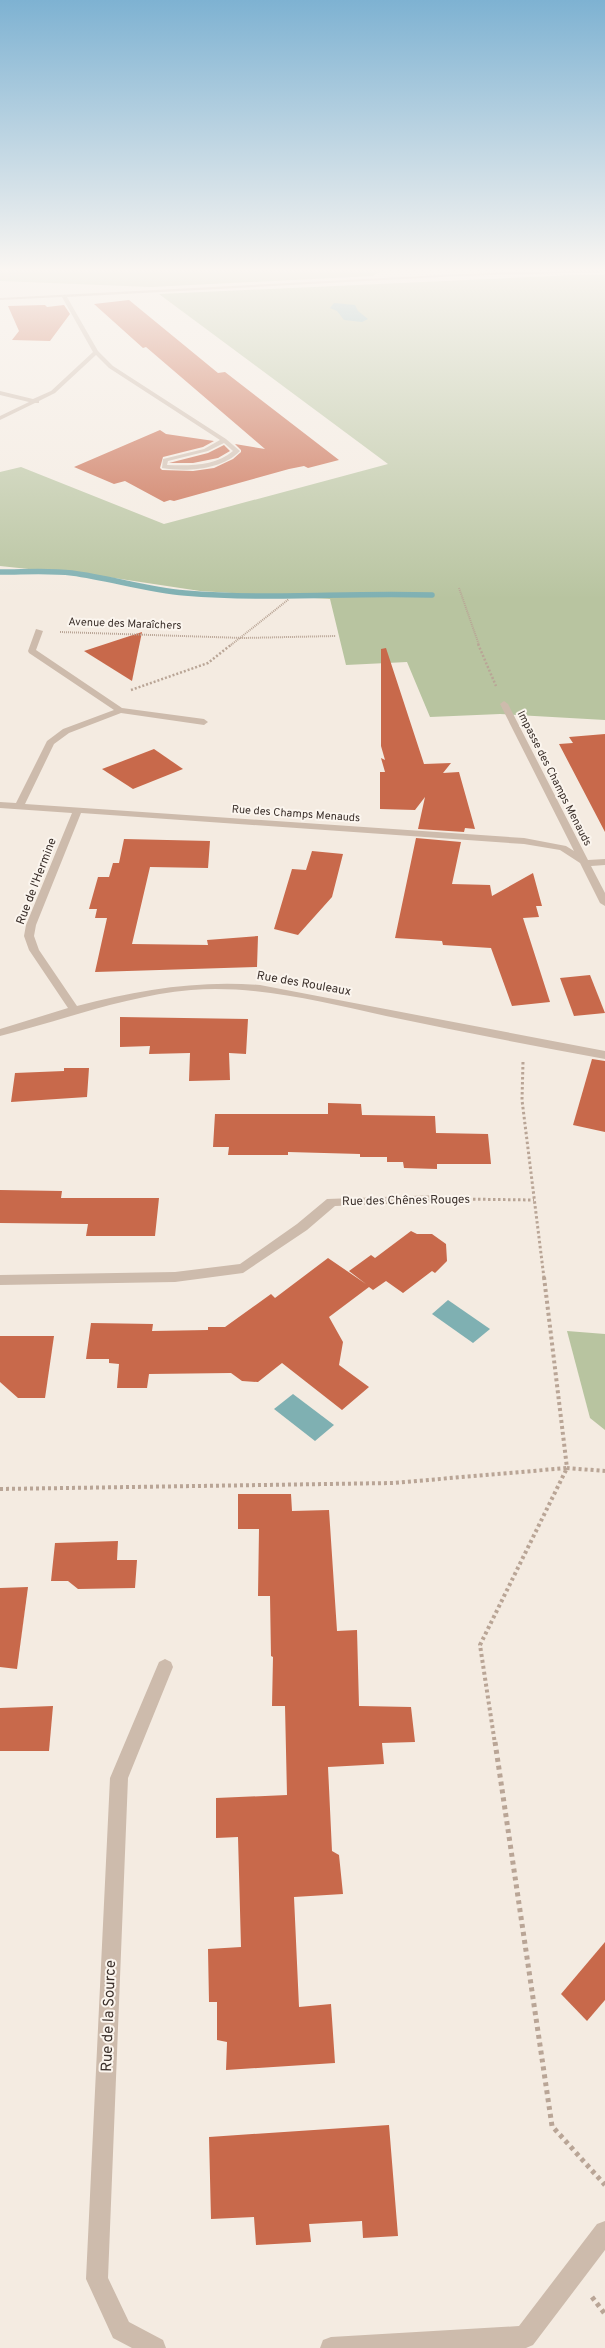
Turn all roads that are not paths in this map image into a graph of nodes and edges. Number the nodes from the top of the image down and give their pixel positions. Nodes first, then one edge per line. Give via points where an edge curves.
1 (67, 380) edge
2 (130, 380) edge
3 (0, 393) edge
4 (37, 402) junction
5 (0, 418) edge
6 (224, 440) junction
7 (39, 631) road end
8 (504, 704) road end
9 (120, 710) junction
10 (204, 722) dead end
11 (0, 805) edge
12 (19, 807) junction
13 (77, 811) junction
14 (605, 862) edge
15 (586, 863) junction
16 (605, 903) edge
17 (74, 1010) junction
18 (0, 1033) edge
19 (605, 1055) edge
20 (437, 1199) road end
21 (0, 1280) edge
22 (165, 1667) dead end
23 (605, 2232) edge
24 (155, 2348) edge
25 (331, 2348) edge

1 - 4 street
2 - 6 street
3 - 4 street
4 - 5 street
6 - 6 street via 206,450 165,460 164,466 189,469 231,458 237,450
7 - 9 street via 32,651
8 - 15 street, Impasse des Champs Menauds
9 - 10 street
9 - 12 street via 56,736
11 - 12 street, Rue des Champs Menauds
12 - 13 street, Rue des Champs Menauds
13 - 15 street, Rue des Champs Menauds via 524,841 563,848
13 - 17 street, Rue de l'Hermine via 29,936 34,950
14 - 15 street
15 - 16 street
17 - 18 street, Rue des Rouleaux
17 - 19 street, Rue des Rouleaux via 152,991 221,986 266,988
20 - 21 street, Rue des Chênes Rouges via 332,1202 302,1228 244,1268 175,1277
22 - 24 street, Rue de la Source via 119,1778 97,2279 121,2330
23 - 25 street via 525,2337

